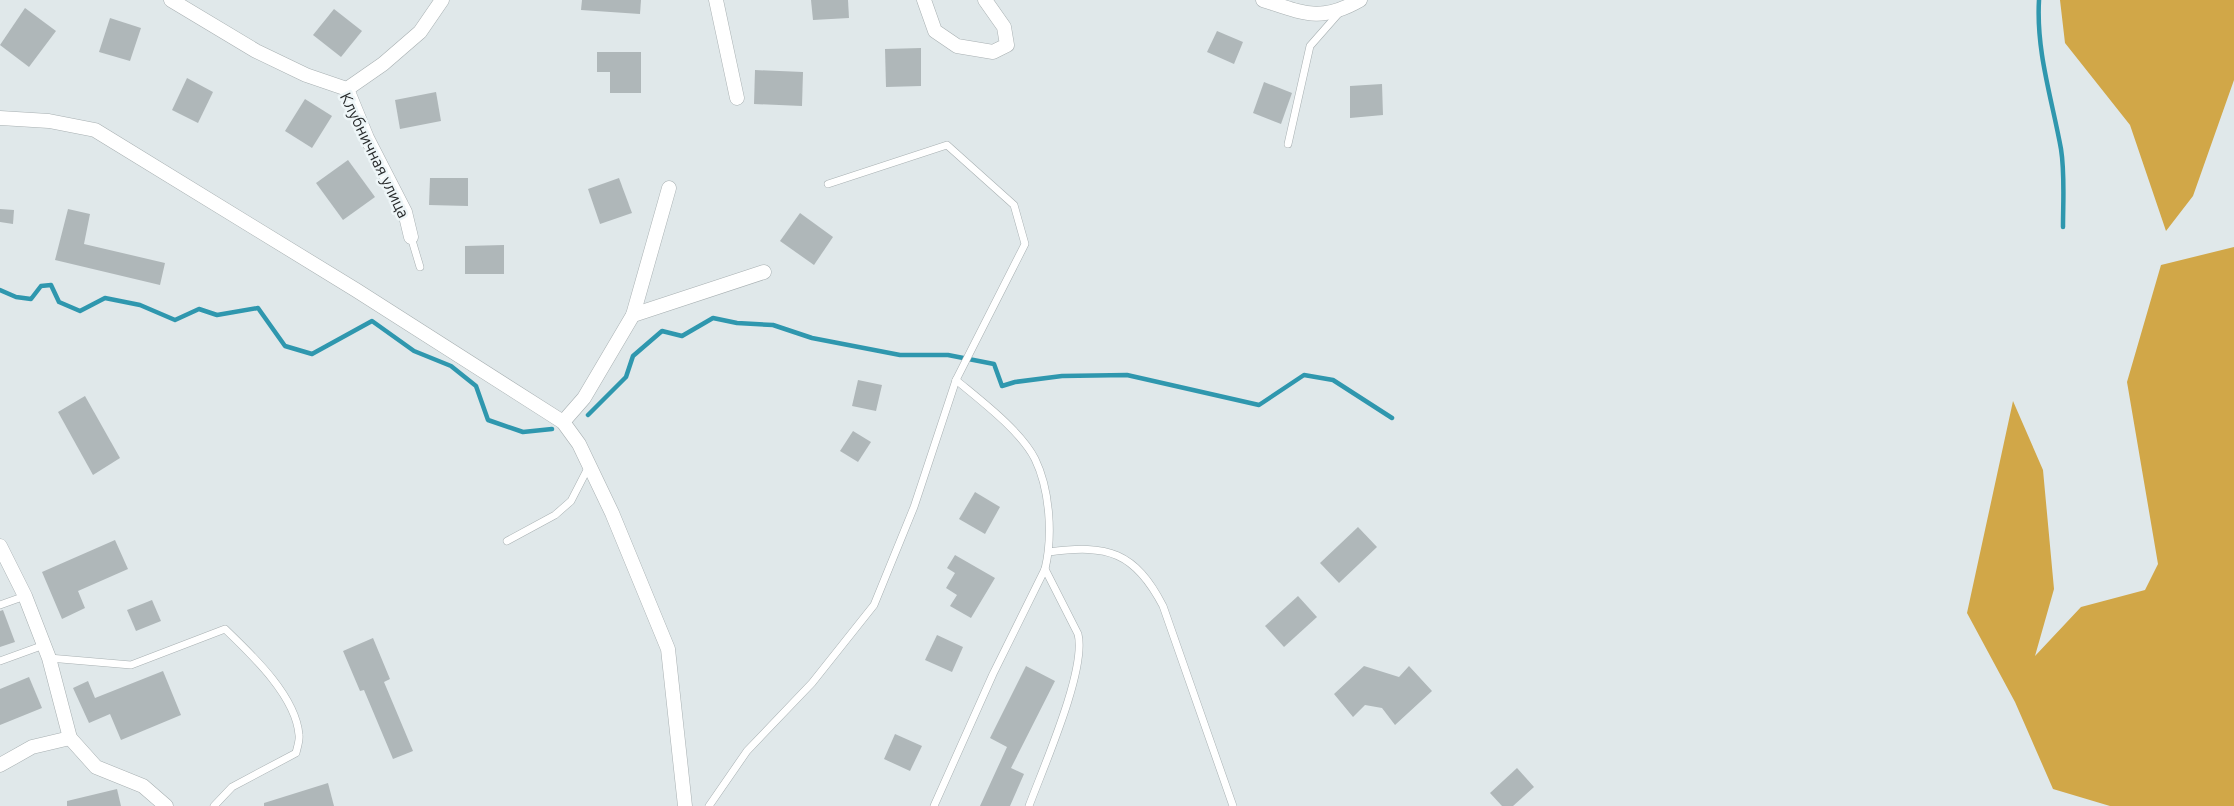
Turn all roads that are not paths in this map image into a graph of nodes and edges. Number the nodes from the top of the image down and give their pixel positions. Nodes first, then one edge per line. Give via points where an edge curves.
1 (171, 0) edge
2 (442, 0) edge
3 (717, 0) edge
4 (924, 0) edge
5 (986, 0) edge
6 (1263, 0) edge
7 (1360, 0) edge
8 (1342, 10) junction
9 (346, 88) junction
10 (736, 98) dead end
11 (0, 118) edge
12 (1288, 144) dead end
13 (828, 184) dead end
14 (669, 188) dead end
15 (411, 237) joint
16 (420, 267) dead end
17 (764, 272) dead end
18 (633, 315) junction
19 (956, 380) junction
20 (563, 422) junction
21 (589, 466) junction
22 (507, 541) dead end
23 (0, 546) edge
24 (1049, 552) junction
25 (1045, 569) junction
26 (25, 596) junction
27 (0, 605) edge
28 (46, 652) junction
29 (0, 661) edge
30 (69, 738) junction
31 (0, 765) edge
32 (166, 806) edge
33 (214, 806) edge
34 (685, 806) edge
35 (709, 806) edge
36 (934, 806) edge
37 (1029, 806) edge
38 (1233, 806) edge

1 - 9 street, Клубничная улица via 256,51 306,75
2 - 9 street via 420,32 383,64
3 - 10 street
4 - 5 street via 935,31 957,46 993,52 1007,45 1004,27
6 - 8 street via 1313,16
7 - 8 street
8 - 12 lane via 1310,46
9 - 15 street, Клубничная улица via 405,212
11 - 20 street via 49,121 95,130
13 - 19 lane via 947,145 1014,205 1025,244
14 - 18 street
15 - 16 lane
17 - 18 street
18 - 20 street via 584,398
19 - 24 lane via 999,414 1035,458 1047,501
19 - 35 lane via 914,507 874,605 812,683 747,751
20 - 21 street
21 - 22 lane via 572,501 555,515
21 - 34 street via 668,649
23 - 26 street
24 - 25 lane
24 - 38 lane via 1080,548 1110,553 1137,567 1149,579 1163,606
25 - 36 lane
25 - 37 lane via 1081,645 1076,677
26 - 27 lane
26 - 28 street
28 - 29 lane
28 - 30 street
28 - 33 lane via 131,665 225,628 261,664 286,697 299,735 296,753 232,787
30 - 31 street via 32,747
30 - 32 street via 96,766 143,786

